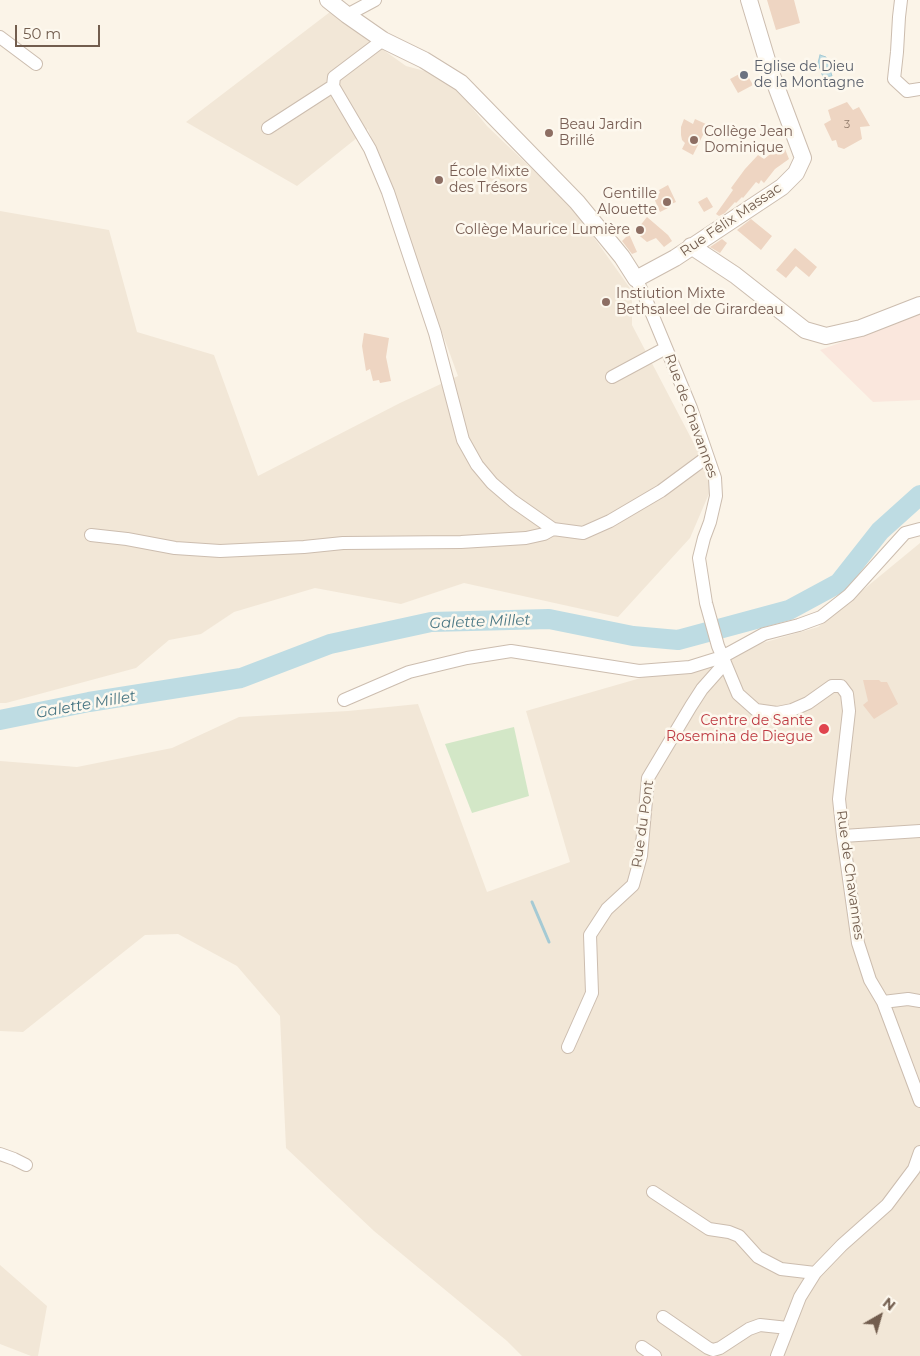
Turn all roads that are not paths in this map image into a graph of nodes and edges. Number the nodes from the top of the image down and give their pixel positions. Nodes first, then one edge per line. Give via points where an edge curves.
1 (328, 0) edge
2 (375, 0) edge
3 (750, 0) edge
4 (901, 0) edge
5 (347, 15) junction
6 (0, 38) edge
7 (384, 40) junction
8 (36, 64) dead end
9 (333, 86) junction
10 (920, 89) edge
11 (268, 128) dead end
12 (691, 246) junction
13 (636, 280) junction
14 (920, 304) edge
15 (666, 348) junction
16 (612, 377) dead end
17 (707, 456) junction
18 (553, 529) junction
19 (920, 529) edge
20 (91, 535) dead end
21 (722, 655) junction
22 (344, 700) dead end
23 (920, 831) edge
24 (843, 836) junction
25 (920, 1001) edge
26 (883, 1002) junction
27 (568, 1047) dead end
28 (920, 1101) edge
29 (920, 1152) edge
30 (0, 1154) edge
31 (26, 1165) dead end
32 (653, 1192) dead end
33 (815, 1273) junction
34 (663, 1318) dead end
35 (788, 1328) junction
36 (642, 1347) dead end
37 (717, 1352) edge
38 (656, 1356) edge
39 (777, 1356) edge

1 - 5 street, Rue de Chavannes
2 - 5 street
3 - 12 street, Rue Félix Massac via 770,70 803,158 796,173 782,187
4 - 10 street via 894,79 907,91
5 - 7 street, Rue de Chavannes
6 - 8 street
7 - 9 street via 334,77
7 - 13 street, Rue de Chavannes via 461,83 577,202 622,257
9 - 11 street
9 - 18 street via 370,149 388,192 435,333 463,440 492,483
12 - 13 street, Rue Félix Massac
12 - 14 street via 735,275 805,330 826,336 861,328
13 - 15 street, Rue de Chavannes
15 - 16 street
15 - 17 street, Rue de Chavannes
17 - 18 street via 661,491 610,521 583,533
17 - 21 street, Rue de Chavannes via 715,478 716,496 699,558 706,603
18 - 20 street via 526,538 343,543 220,551 175,548
19 - 21 street via 905,533 850,595 821,617 764,634
21 - 22 street via 690,667 639,671 511,651 409,672
21 - 24 street, Rue de Chavannes via 738,694 756,710 777,713 792,710 832,686 841,686 847,694 849,711 839,799
21 - 27 street, Rue du Pont via 648,778 641,856 633,885 607,909 590,935 592,993
23 - 24 street
24 - 26 street, Rue de Chavannes via 858,943 870,980
25 - 26 street
26 - 28 street, Rue de Chavannes
29 - 33 street via 914,1169 887,1205
30 - 31 street
32 - 33 street via 710,1229 739,1236 758,1257 781,1269
33 - 35 street via 800,1297
34 - 37 street
35 - 37 street via 760,1325
35 - 39 street
36 - 38 street

